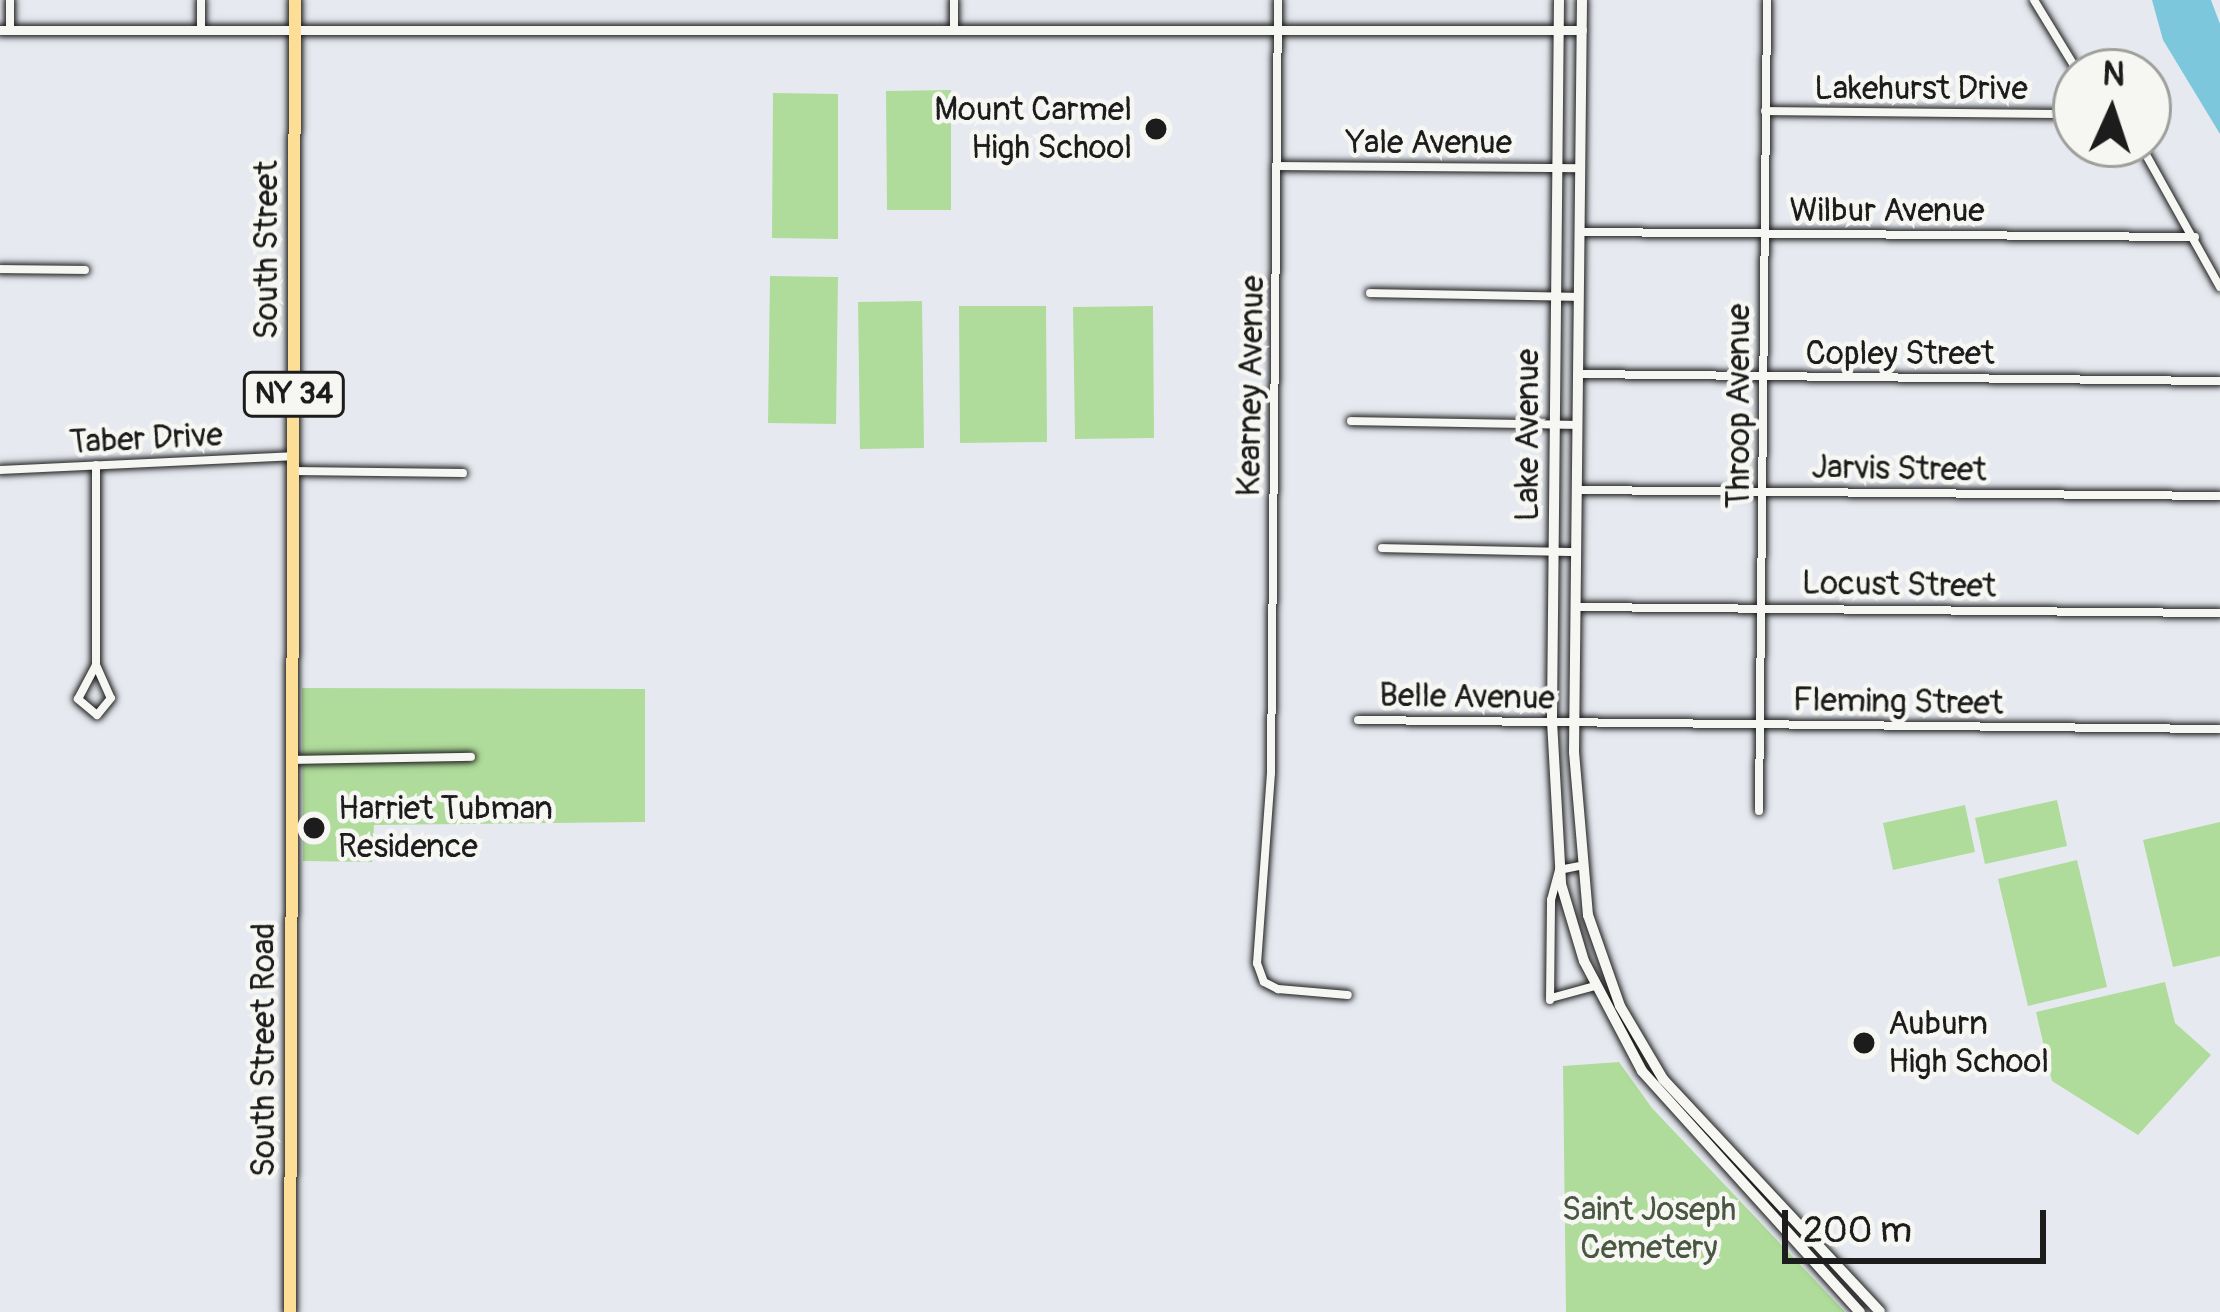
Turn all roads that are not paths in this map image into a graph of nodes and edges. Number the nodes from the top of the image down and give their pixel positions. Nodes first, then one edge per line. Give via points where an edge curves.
1 (10, 0) edge
2 (201, 0) edge
3 (295, 0) edge
4 (955, 0) edge
5 (1278, 0) edge
6 (1559, 0) edge
7 (1582, 0) edge
8 (1767, 0) edge
9 (2034, 0) edge
10 (5, 30) edge
11 (201, 30) junction
12 (294, 30) junction
13 (1582, 30) junction
14 (954, 32) junction
15 (1277, 32) junction
16 (1558, 33) junction
17 (2063, 48) edge
18 (1765, 111) junction
19 (2052, 114) edge
20 (1276, 166) junction
21 (1557, 168) junction
22 (1580, 168) junction
23 (2154, 168) edge
24 (1580, 232) junction
25 (1765, 234) junction
26 (2195, 237) junction
27 (0, 269) edge
28 (85, 270) dead end
29 (2220, 287) edge
30 (1370, 293) dead end
31 (1556, 296) junction
32 (1580, 297) junction
33 (1579, 374) junction
34 (1764, 376) junction
35 (2220, 381) edge
36 (1352, 421) dead end
37 (1555, 423) junction
38 (1579, 425) junction
39 (294, 463) junction
40 (97, 465) junction
41 (0, 470) edge
42 (463, 473) dead end
43 (1577, 490) junction
44 (1762, 492) junction
45 (2220, 496) edge
46 (1382, 548) dead end
47 (1554, 552) junction
48 (1577, 552) junction
49 (1578, 607) junction
50 (1762, 607) junction
51 (2220, 613) edge
52 (96, 665) junction
53 (1358, 720) dead end
54 (1552, 722) junction
55 (1576, 723) junction
56 (1759, 725) junction
57 (2220, 729) edge
58 (471, 757) dead end
59 (293, 760) junction
60 (293, 788) joint
61 (1759, 811) dead end
62 (1579, 866) junction
63 (1559, 870) junction
64 (1594, 986) junction
65 (1348, 995) dead end
66 (290, 1312) edge
67 (1860, 1312) edge
68 (1880, 1312) edge

1 - 10 street
2 - 11 street
3 - 12 main road, South Street / NY 34
4 - 14 street
5 - 15 street, Kearney Avenue
6 - 16 main road, Lake Avenue
7 - 13 main road, Lake Avenue
8 - 18 street, Throop Avenue
9 - 17 street
10 - 11 street
11 - 12 street
12 - 14 street
12 - 39 main road, South Street / NY 34
13 - 16 street
13 - 22 main road, Lake Avenue
14 - 15 street
15 - 16 street
15 - 20 street, Kearney Avenue
16 - 21 main road, Lake Avenue
18 - 19 street, Lakehurst Drive
18 - 25 street, Throop Avenue
20 - 21 street, Yale Avenue
20 - 65 street, Kearney Avenue via 1271,773 1257,963 1264,982
21 - 22 street, Yale Avenue
21 - 31 main road, Lake Avenue
22 - 24 main road, Lake Avenue
23 - 26 street
24 - 25 street, Wilbur Avenue
24 - 32 main road, Lake Avenue
25 - 26 street, Wilbur Avenue
25 - 34 street, Throop Avenue
26 - 29 street
27 - 28 street
30 - 31 street
31 - 32 street
31 - 37 main road, Lake Avenue
32 - 33 main road, Lake Avenue
33 - 34 street, Copley Street
33 - 38 main road, Lake Avenue
34 - 35 street, Copley Street
34 - 44 street, Throop Avenue
36 - 37 street
37 - 38 street
37 - 47 main road, Lake Avenue
38 - 43 main road, Lake Avenue
39 - 40 street, Taber Drive
39 - 42 street, Taber Drive
39 - 59 main road, South Street / NY 34
40 - 41 street, Taber Drive
40 - 52 street
43 - 44 street, Jarvis Street
43 - 48 main road, Lake Avenue
44 - 45 street, Jarvis Street
44 - 50 street, Throop Avenue
46 - 47 street
47 - 48 street
47 - 54 main road, Lake Avenue
48 - 49 main road, Lake Avenue
49 - 50 street, Locust Street
49 - 55 main road, Lake Avenue
50 - 51 street, Locust Street
50 - 56 street, Throop Avenue
52 - 52 street via 78,699 97,715 111,698
53 - 54 street, Belle Avenue
54 - 55 street, Belle Avenue
54 - 63 main road, Lake Avenue
55 - 56 street, Fleming Street
55 - 62 main road, Lake Avenue
56 - 57 street, Fleming Street
56 - 61 street, Throop Avenue
58 - 59 street
59 - 60 main road, South Street / NY 34
60 - 66 main road, South Street Road / NY 34
62 - 63 street
62 - 68 main road, Lake Avenue via 1604,967 1654,1066
63 - 64 main road, Lake Avenue
63 - 64 street, Lake Avenue via 1550,1000
64 - 67 main road, Lake Avenue via 1659,1095

